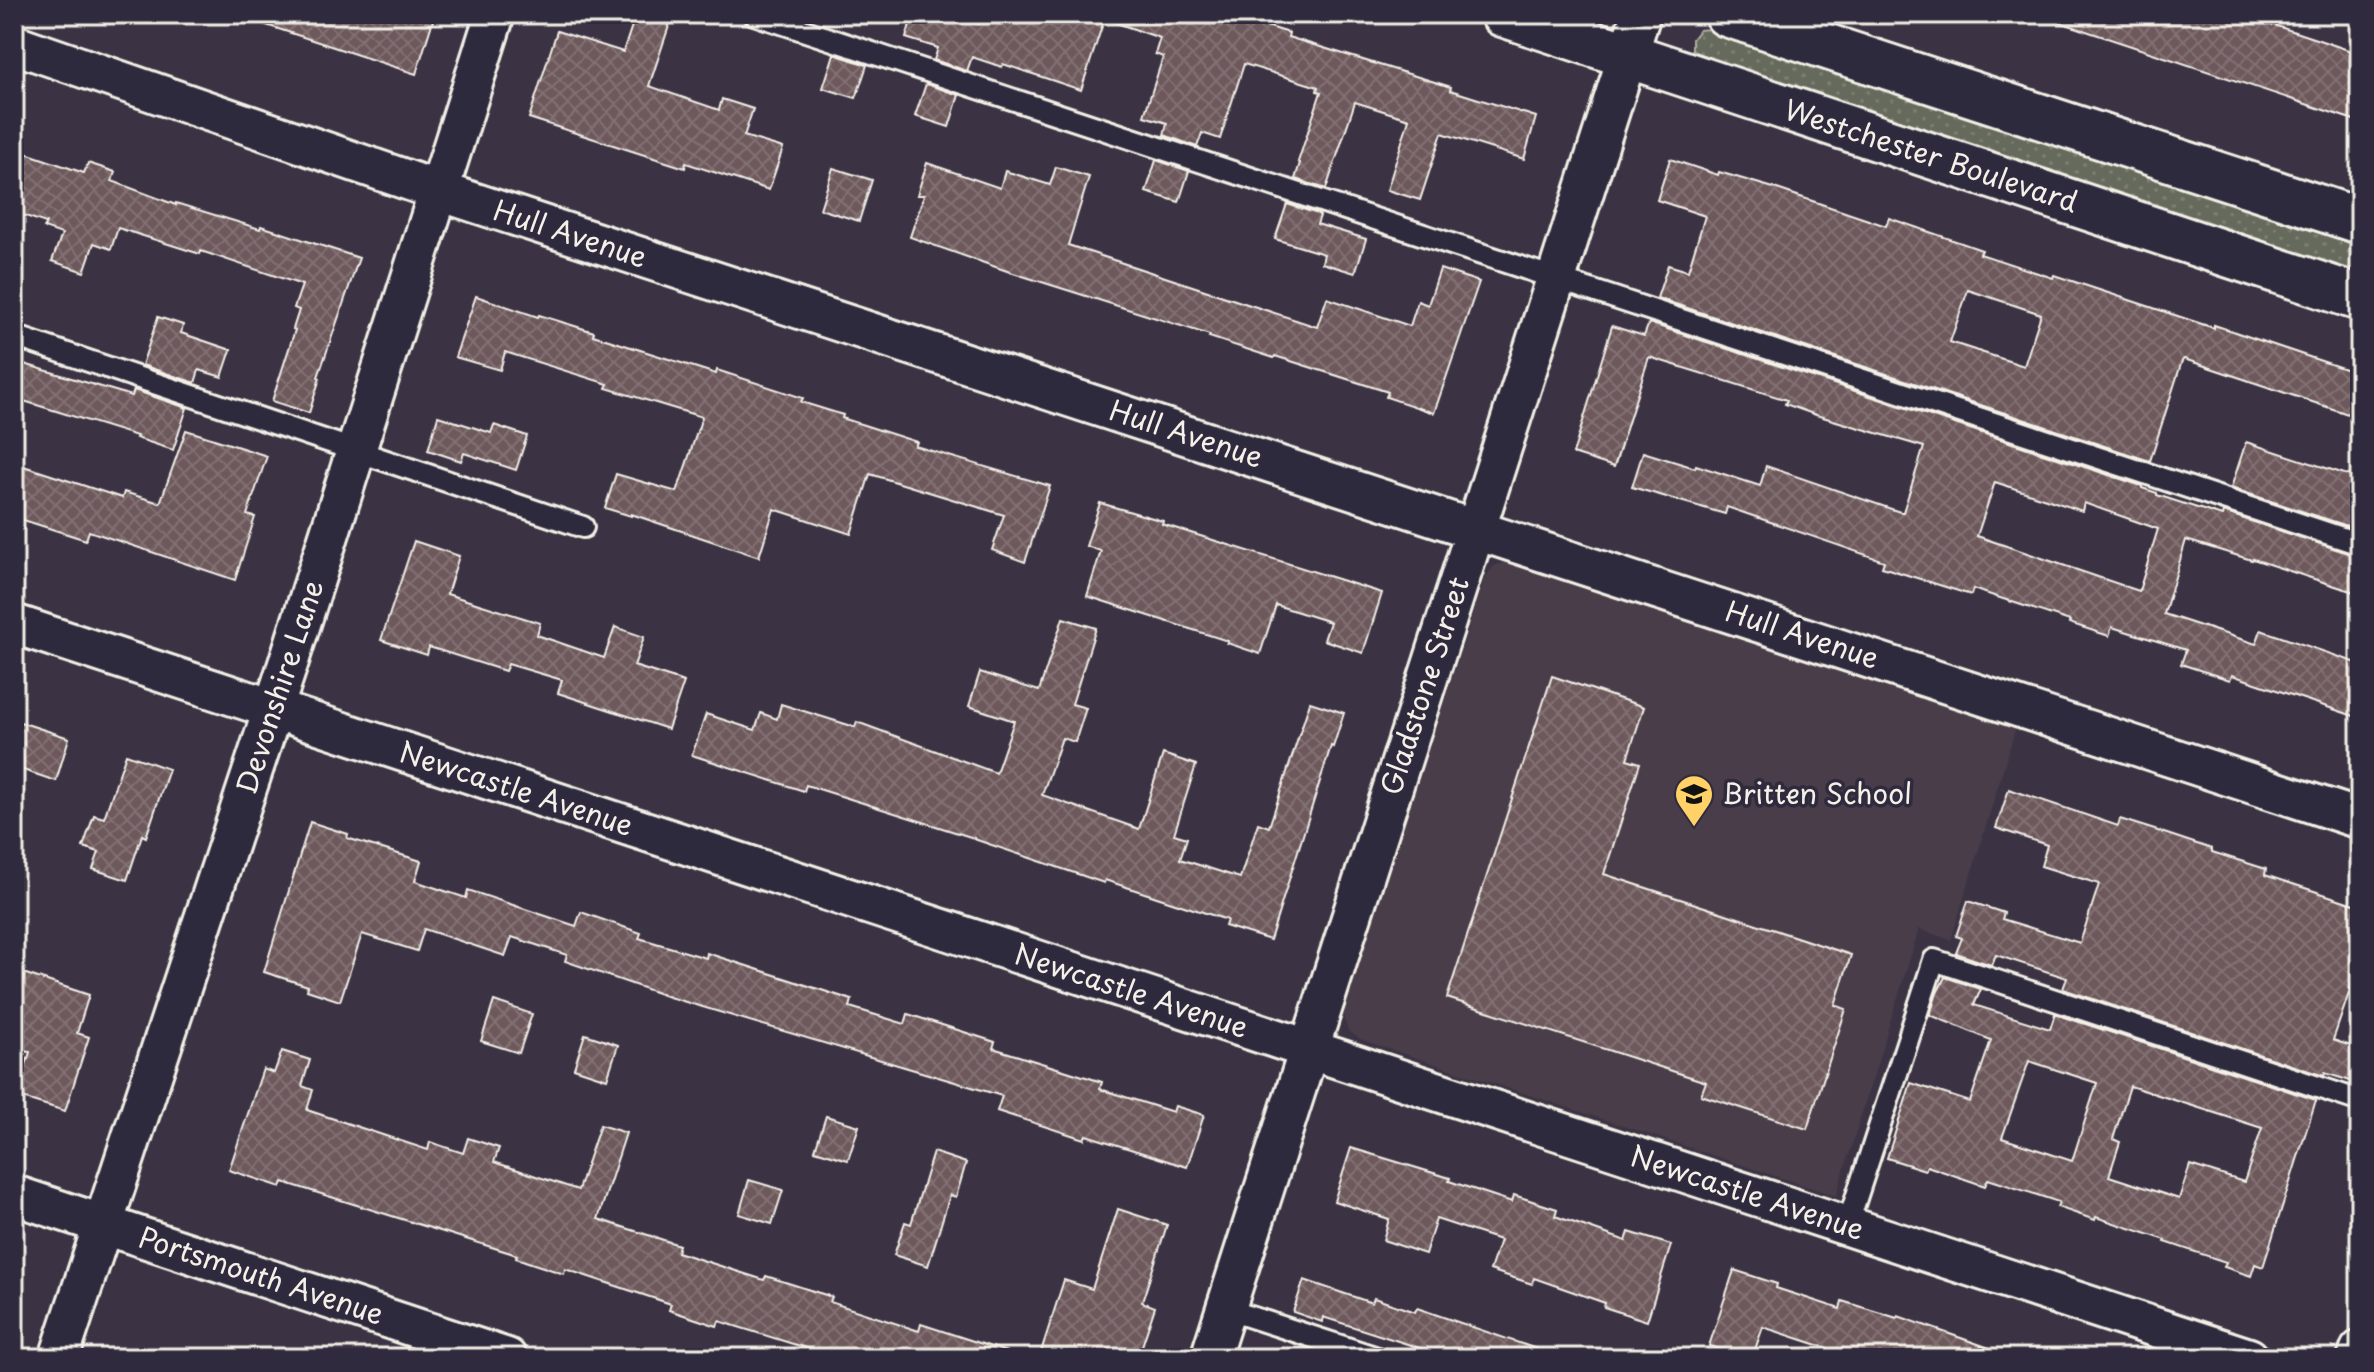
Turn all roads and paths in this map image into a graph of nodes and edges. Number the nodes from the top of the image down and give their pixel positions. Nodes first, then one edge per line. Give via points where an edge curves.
1 (495, 14) edge
2 (754, 14) edge
3 (1503, 14) edge
4 (1641, 14) edge
5 (1727, 14) edge
6 (14, 44) edge
7 (1627, 55) junction
8 (439, 191) junction
9 (2360, 221) edge
10 (1557, 279) junction
11 (2360, 298) edge
12 (14, 336) edge
13 (356, 451) junction
14 (583, 527) dead end
15 (1476, 529) junction
16 (2360, 544) edge
17 (14, 624) edge
18 (274, 709) junction
19 (2360, 819) edge
20 (1309, 1050) junction
21 (2360, 1101) edge
22 (14, 1195) edge
23 (102, 1224) junction
24 (1847, 1226) junction
25 (1226, 1309) junction
26 (2360, 1350) edge
27 (59, 1358) edge
28 (507, 1358) edge
29 (1210, 1358) edge
30 (1378, 1358) edge
31 (2249, 1358) edge
32 (2357, 1358) edge

1 - 8 street, Devonshire Lane
2 - 10 lane
3 - 7 street, Westchester Boulevard
4 - 7 street, Gladstone Street
5 - 9 street
6 - 8 street, Hull Avenue
7 - 10 street, Gladstone Street
7 - 11 street, Westchester Boulevard
8 - 13 street, Devonshire Lane
8 - 15 street, Hull Avenue
10 - 15 street, Gladstone Street
10 - 16 lane
12 - 13 lane
13 - 14 lane
13 - 18 street, Devonshire Lane
15 - 19 street, Hull Avenue
15 - 20 street, Gladstone Street
17 - 18 street, Newcastle Avenue
18 - 20 street, Newcastle Avenue
18 - 23 street, Devonshire Lane
20 - 24 street, Newcastle Avenue
20 - 25 street, Gladstone Street
21 - 24 lane via 1934,960
22 - 23 street, Portsmouth Avenue
23 - 27 street, Devonshire Lane
23 - 28 street, Portsmouth Avenue
24 - 31 street, Newcastle Avenue
25 - 29 street, Gladstone Street
25 - 30 lane
26 - 32 street

